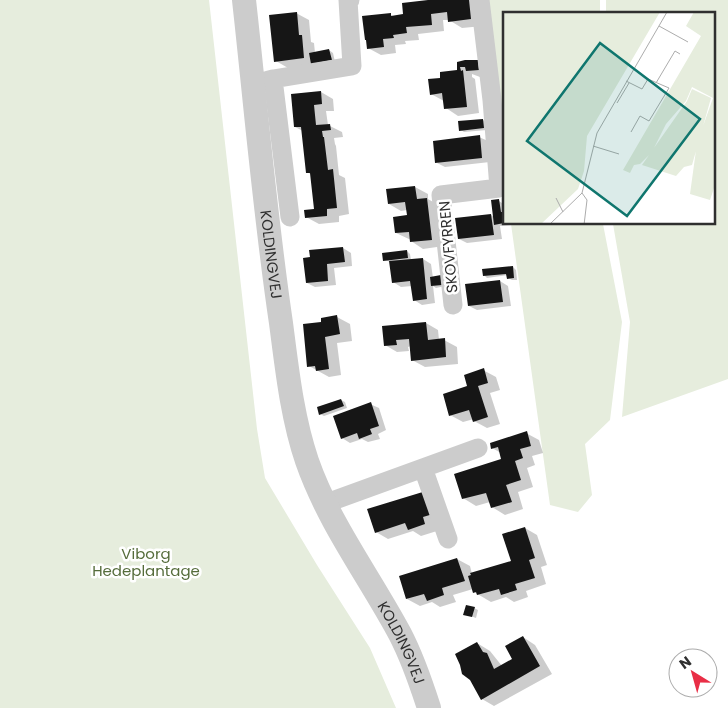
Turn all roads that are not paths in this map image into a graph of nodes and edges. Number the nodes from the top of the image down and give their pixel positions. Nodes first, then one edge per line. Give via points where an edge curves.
1 (244, 0) edge
2 (350, 0) edge
3 (480, 0) edge
4 (263, 81) junction
5 (290, 217) dead end
6 (453, 305) dead end
7 (478, 448) dead end
8 (424, 468) junction
9 (324, 504) junction
10 (448, 539) dead end
11 (429, 708) edge

1 - 4 street, KOLDINGVEJ
2 - 4 street via 352,66
3 - 6 street, SKOVFYRREN via 499,188 441,195
4 - 5 street
4 - 9 street, KOLDINGVEJ via 272,264 288,376 298,429
7 - 8 street
8 - 9 street
8 - 10 street
9 - 11 street, KOLDINGVEJ via 400,635

